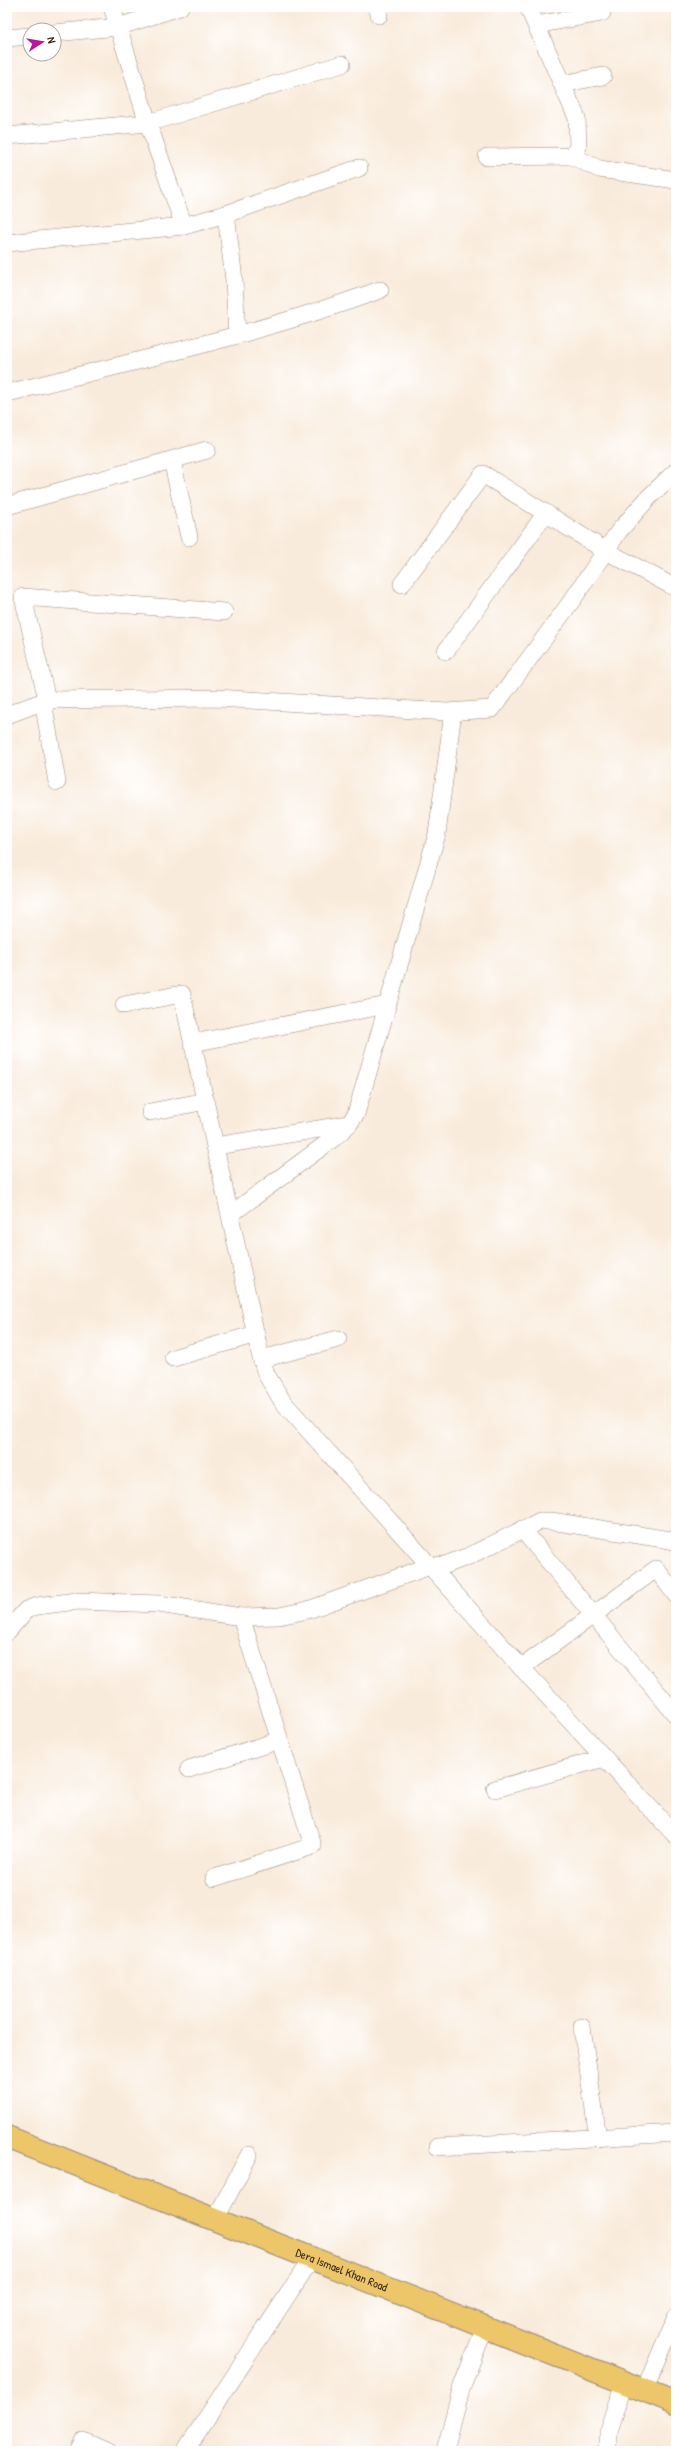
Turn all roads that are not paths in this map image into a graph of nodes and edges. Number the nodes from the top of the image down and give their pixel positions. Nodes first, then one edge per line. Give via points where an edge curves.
1 (112, 7) edge
2 (180, 7) edge
3 (528, 7) edge
4 (600, 7) edge
5 (536, 25) junction
6 (118, 27) junction
7 (62, 32) edge
8 (22, 37) edge
9 (7, 38) edge
10 (342, 64) dead end
11 (604, 76) dead end
12 (562, 84) junction
13 (148, 123) junction
14 (7, 136) edge
15 (572, 156) junction
16 (487, 157) dead end
17 (359, 168) dead end
18 (676, 180) edge
19 (226, 214) junction
20 (184, 226) junction
21 (7, 243) edge
22 (380, 290) dead end
23 (237, 335) junction
24 (7, 393) edge
25 (207, 450) dead end
26 (172, 460) junction
27 (673, 479) edge
28 (7, 506) edge
29 (546, 513) junction
30 (190, 537) dead end
31 (606, 551) junction
32 (402, 584) dead end
33 (676, 588) edge
34 (224, 612) dead end
35 (446, 651) dead end
36 (45, 701) junction
37 (453, 712) junction
38 (7, 715) edge
39 (57, 782) dead end
40 (124, 1005) dead end
41 (387, 1005) junction
42 (193, 1043) junction
43 (206, 1101) junction
44 (150, 1112) dead end
45 (349, 1124) junction
46 (216, 1146) junction
47 (231, 1214) junction
48 (256, 1334) junction
49 (338, 1340) dead end
50 (173, 1358) dead end
51 (262, 1359) junction
52 (522, 1529) junction
53 (676, 1541) edge
54 (430, 1566) junction
55 (676, 1595) edge
56 (593, 1615) junction
57 (241, 1617) junction
58 (7, 1632) edge
59 (521, 1668) junction
60 (676, 1715) edge
61 (280, 1740) junction
62 (604, 1758) junction
63 (189, 1770) dead end
64 (495, 1789) dead end
65 (676, 1836) edge
66 (214, 1878) dead end
67 (582, 2027) dead end
68 (676, 2133) edge
69 (7, 2137) edge
70 (598, 2138) junction
71 (438, 2147) dead end
72 (249, 2155) dead end
73 (215, 2220) junction
74 (312, 2258) junction
75 (676, 2318) edge
76 (485, 2327) junction
77 (624, 2382) junction
78 (644, 2391) junction
79 (676, 2403) edge
80 (78, 2451) edge
81 (106, 2451) edge
82 (185, 2451) edge
83 (445, 2451) edge
84 (608, 2451) edge

1 - 6 street
2 - 6 street
3 - 5 street
4 - 5 street via 602,13
5 - 12 street
6 - 7 street
6 - 13 street
8 - 9 street
10 - 13 street
11 - 12 street
12 - 15 street via 577,118 578,147
13 - 14 street
13 - 20 street
15 - 16 street
15 - 18 street via 599,169
17 - 19 street
19 - 20 street
19 - 23 street
20 - 21 street
22 - 23 street via 329,309
23 - 24 street
25 - 26 street
26 - 28 street
26 - 30 street
27 - 31 street via 619,531
29 - 31 street
29 - 32 street via 483,474
29 - 35 street
31 - 33 street
31 - 37 street via 492,709
34 - 36 street via 23,597
36 - 37 street via 217,698
36 - 38 street
36 - 39 street
37 - 41 street via 437,834
40 - 42 street via 182,994
41 - 42 street
41 - 45 street via 356,1114
42 - 43 street
43 - 44 street
43 - 46 street
45 - 46 street
45 - 47 street
46 - 47 street
47 - 48 street
48 - 50 street
48 - 51 street
49 - 51 street
51 - 54 street via 266,1374 283,1402
52 - 53 street via 534,1522 551,1521
52 - 54 street via 469,1556 445,1565
52 - 56 street
54 - 57 street via 308,1610 279,1616
54 - 59 street
55 - 56 street via 656,1569
56 - 59 street
56 - 60 street
57 - 58 street via 159,1604 76,1601 36,1606 26,1610
57 - 61 street
59 - 62 street
61 - 63 street
61 - 66 street via 313,1846
62 - 64 street
62 - 65 street
67 - 70 street
68 - 70 street
69 - 73 highway, Dera Ismael Khan Road
70 - 71 street
72 - 73 street
73 - 74 highway, Dera Ismael Khan Road
74 - 76 highway, Dera Ismael Khan Road
74 - 82 street
75 - 78 street
76 - 77 highway, Dera Ismael Khan Road
76 - 83 street via 462,2386
77 - 78 highway, Dera Ismael Khan Road
77 - 84 street via 608,2431
78 - 79 highway, Dera Ismael Khan Road
80 - 81 street via 83,2441

